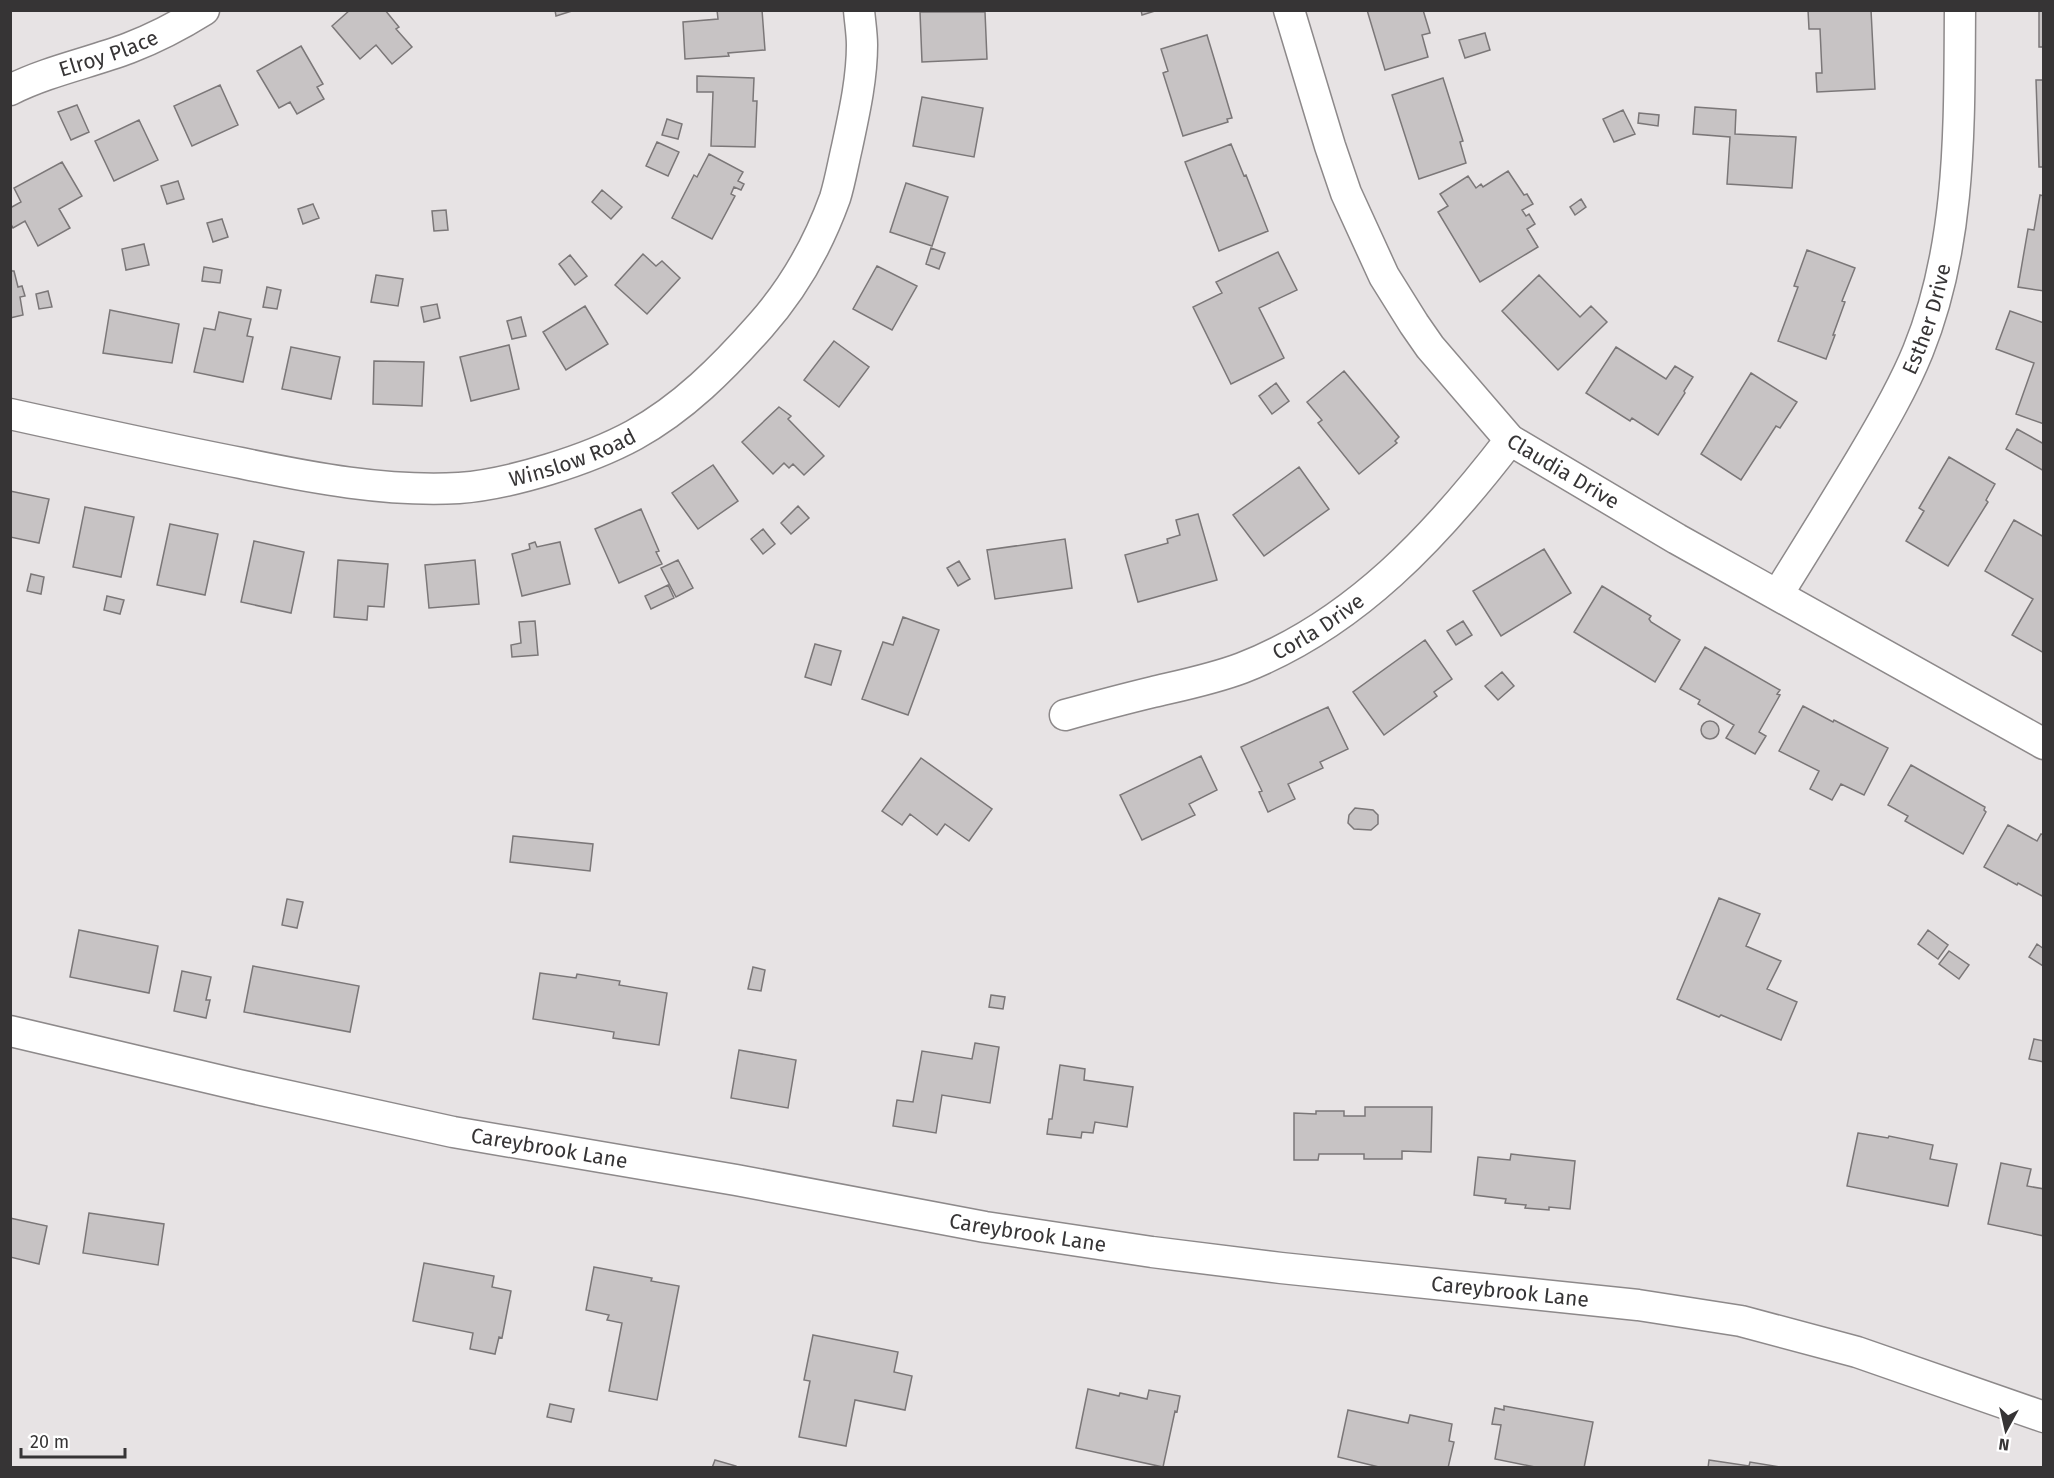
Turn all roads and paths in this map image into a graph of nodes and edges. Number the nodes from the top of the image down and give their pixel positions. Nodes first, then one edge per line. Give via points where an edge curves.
1 (204, 10) edge
2 (859, 10) edge
3 (1289, 10) edge
4 (1960, 10) edge
5 (10, 90) edge
6 (10, 414) edge
7 (1510, 440) junction
8 (1778, 594) junction
9 (1065, 715) dead end
10 (2043, 744) edge
11 (10, 1031) edge
12 (2043, 1417) edge

1 - 5 street, Elroy Place via 137,44 36,77
2 - 6 street, Winslow Road via 861,68 851,130 836,195 821,233 777,307 719,371 679,405 634,435 590,455 494,484 411,487 310,477
3 - 7 street, Claudia Drive via 1346,193 1384,276 1430,347
4 - 8 street, Esther Drive via 1955,191 1939,286 1927,325 1891,406
7 - 8 street, Claudia Drive
7 - 9 street, Corla Drive via 1443,523 1345,612 1314,632 1240,669
8 - 10 street, Claudia Drive
11 - 12 street, Careybrook Lane via 453,1132 985,1227 1152,1252 1638,1305 1741,1321 1857,1352

